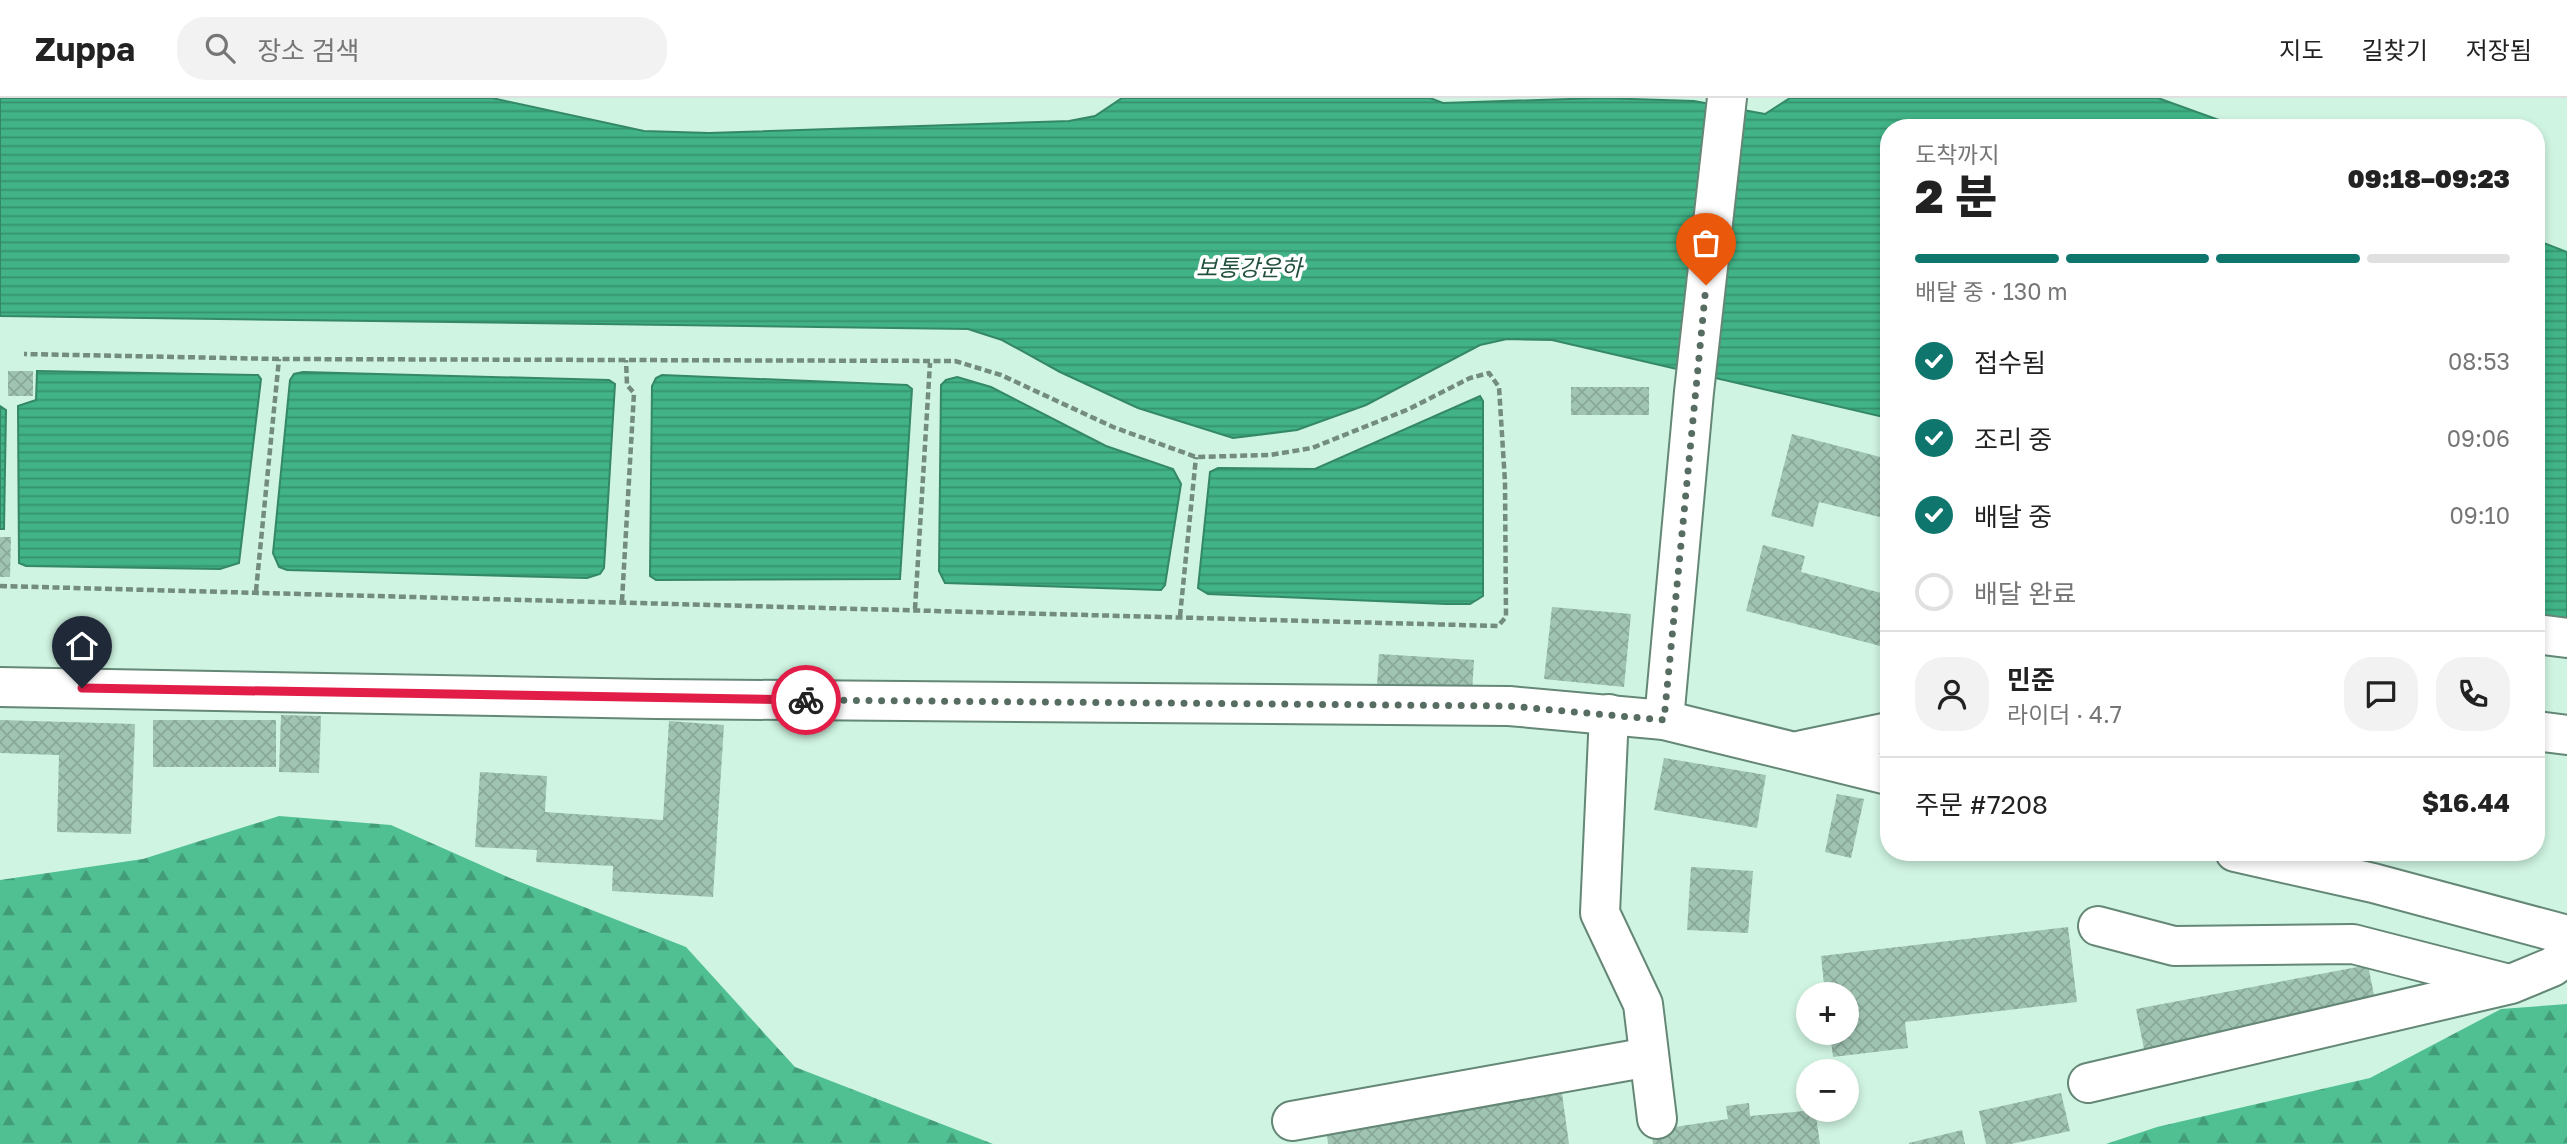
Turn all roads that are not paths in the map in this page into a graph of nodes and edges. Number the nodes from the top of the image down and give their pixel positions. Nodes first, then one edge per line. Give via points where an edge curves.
1 (1727, 98) edge
2 (2545, 635) edge
3 (2567, 638) edge
4 (0, 687) edge
5 (1609, 714) junction
6 (1664, 720) junction
7 (2545, 732) edge
8 (1880, 734) edge
9 (2567, 735) edge
10 (1789, 753) junction
11 (1880, 773) edge
12 (2275, 861) edge
13 (2098, 926) dead end
14 (2567, 935) edge
15 (2567, 956) edge
16 (2511, 984) junction
17 (1649, 1057) junction
18 (2088, 1083) dead end
19 (1657, 1119) dead end
20 (1292, 1121) dead end

1 - 6 street
2 - 3 street
4 - 5 street via 656,699 1509,706
5 - 6 street
5 - 17 street via 1600,912 1643,1004
6 - 10 street
7 - 9 street
8 - 10 street
10 - 11 street
12 - 14 street
13 - 16 street via 2174,946 2353,944
15 - 16 street
16 - 18 street
17 - 19 street
17 - 20 street

